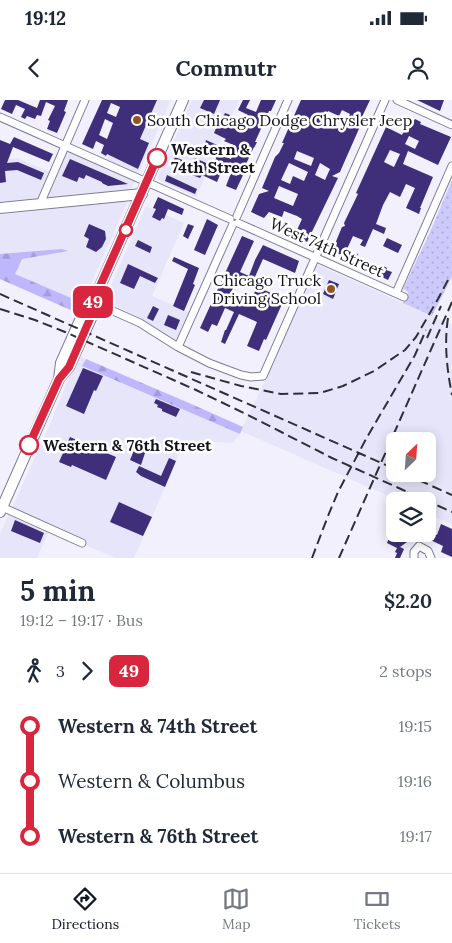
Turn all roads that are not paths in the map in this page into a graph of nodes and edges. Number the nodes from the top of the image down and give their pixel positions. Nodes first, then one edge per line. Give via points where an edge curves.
1 (85, 100) edge
2 (183, 100) edge
3 (288, 100) edge
4 (385, 100) edge
5 (397, 100) edge
6 (0, 117) edge
7 (452, 125) edge
8 (65, 146) junction
9 (452, 166) edge
10 (147, 182) junction
11 (142, 194) junction
12 (40, 204) junction
13 (0, 208) edge
14 (234, 220) junction
15 (316, 257) junction
16 (396, 293) junction
17 (404, 297) dead end
18 (94, 302) junction
19 (178, 347) junction
20 (1, 509) edge
21 (82, 543) dead end
22 (414, 558) edge
23 (431, 558) edge

1 - 8 street
2 - 10 main road
3 - 14 street
4 - 15 street
5 - 7 street
6 - 8 street, West 74th Street
8 - 10 street, West 74th Street
8 - 12 street
9 - 16 street
10 - 11 main road
10 - 14 street, West 74th Street
11 - 12 main road
11 - 18 main road
12 - 13 main road
14 - 15 street, West 74th Street
14 - 19 street
15 - 16 street, West 74th Street
15 - 19 street via 263,376 241,375
16 - 17 street, West 74th Street
18 - 19 street via 140,323
18 - 20 main road via 85,309 76,328 61,363 59,379
20 - 21 street
22 - 23 street via 419,546 428,551

